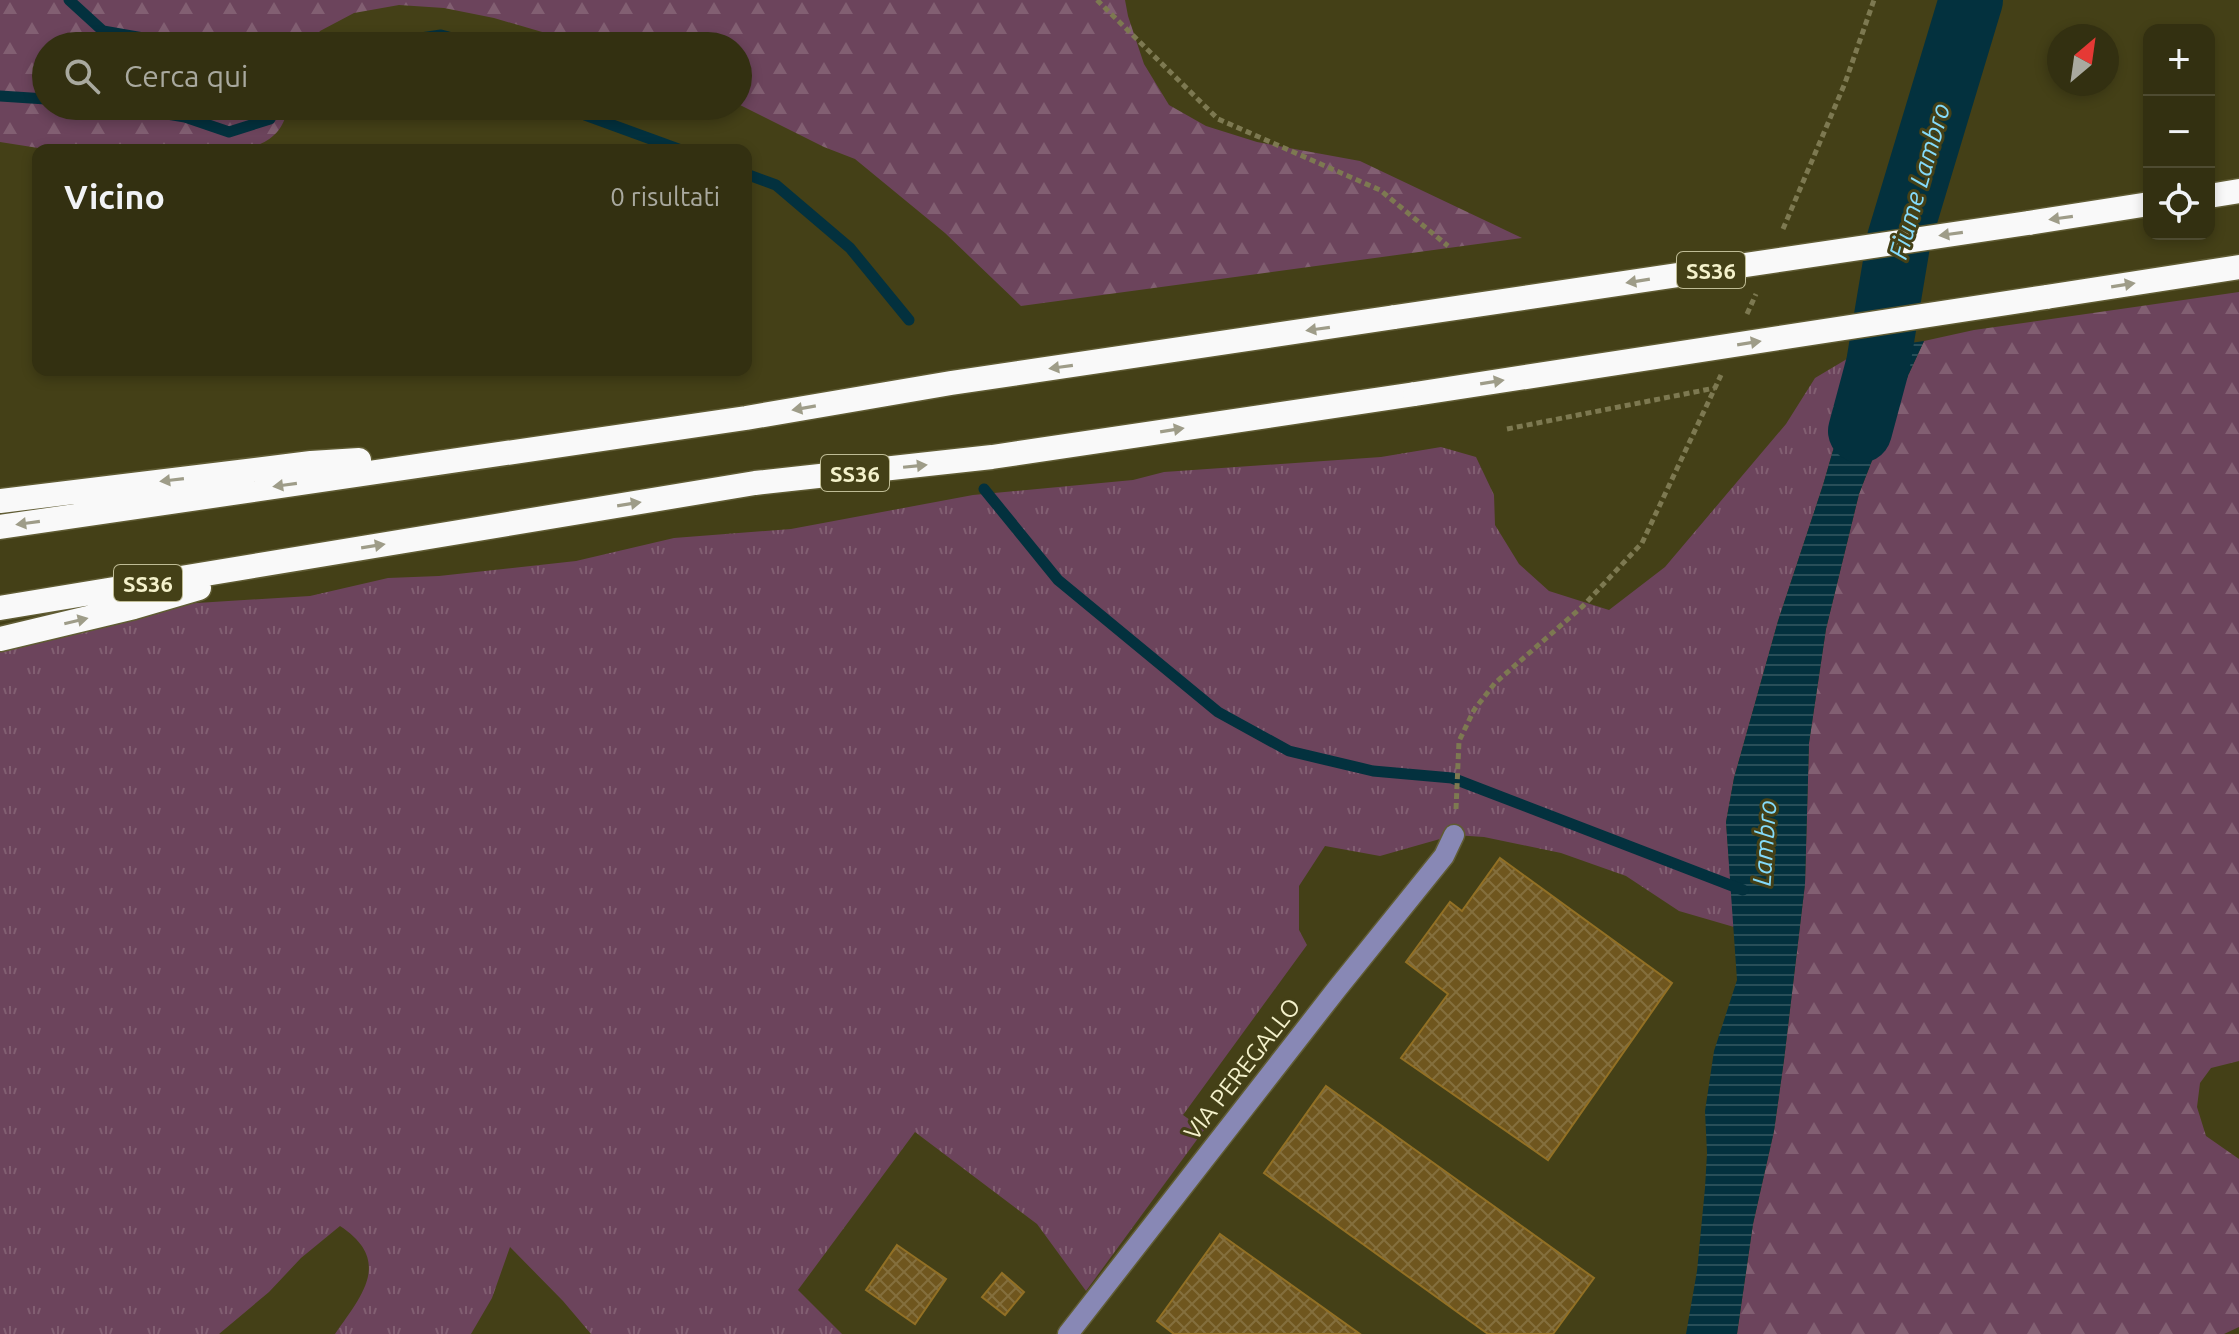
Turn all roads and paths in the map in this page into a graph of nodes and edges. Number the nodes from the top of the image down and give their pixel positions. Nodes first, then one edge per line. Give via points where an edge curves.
1 (1097, 0) edge
2 (1874, 0) edge
3 (2239, 191) edge
4 (2215, 195) edge
5 (1794, 203) dead end
6 (2143, 205) edge
7 (1448, 246) dead end
8 (2239, 267) edge
9 (1507, 429) dead end
10 (557, 445) junction
11 (0, 501) edge
12 (0, 527) edge
13 (296, 559) junction
14 (0, 608) edge
15 (0, 639) edge
16 (1456, 809) dead end
17 (1454, 835) dead end
18 (1068, 1334) edge

1 - 7 path via 1218,119 1380,190
2 - 5 path
3 - 4 highway
6 -> 10 highway, SS36, bridge
13 -> 8 highway, SS36, bridge via 755,483 992,457
9 - 16 path via 1716,388 1642,543 1583,606 1495,683 1474,710 1459,741
10 -> 11 highway via 311,463
10 -> 12 highway, SS36
13 - 14 highway, SS36
15 -> 13 highway via 134,607
17 - 18 street, VIA PEREGALLO via 1444,856

